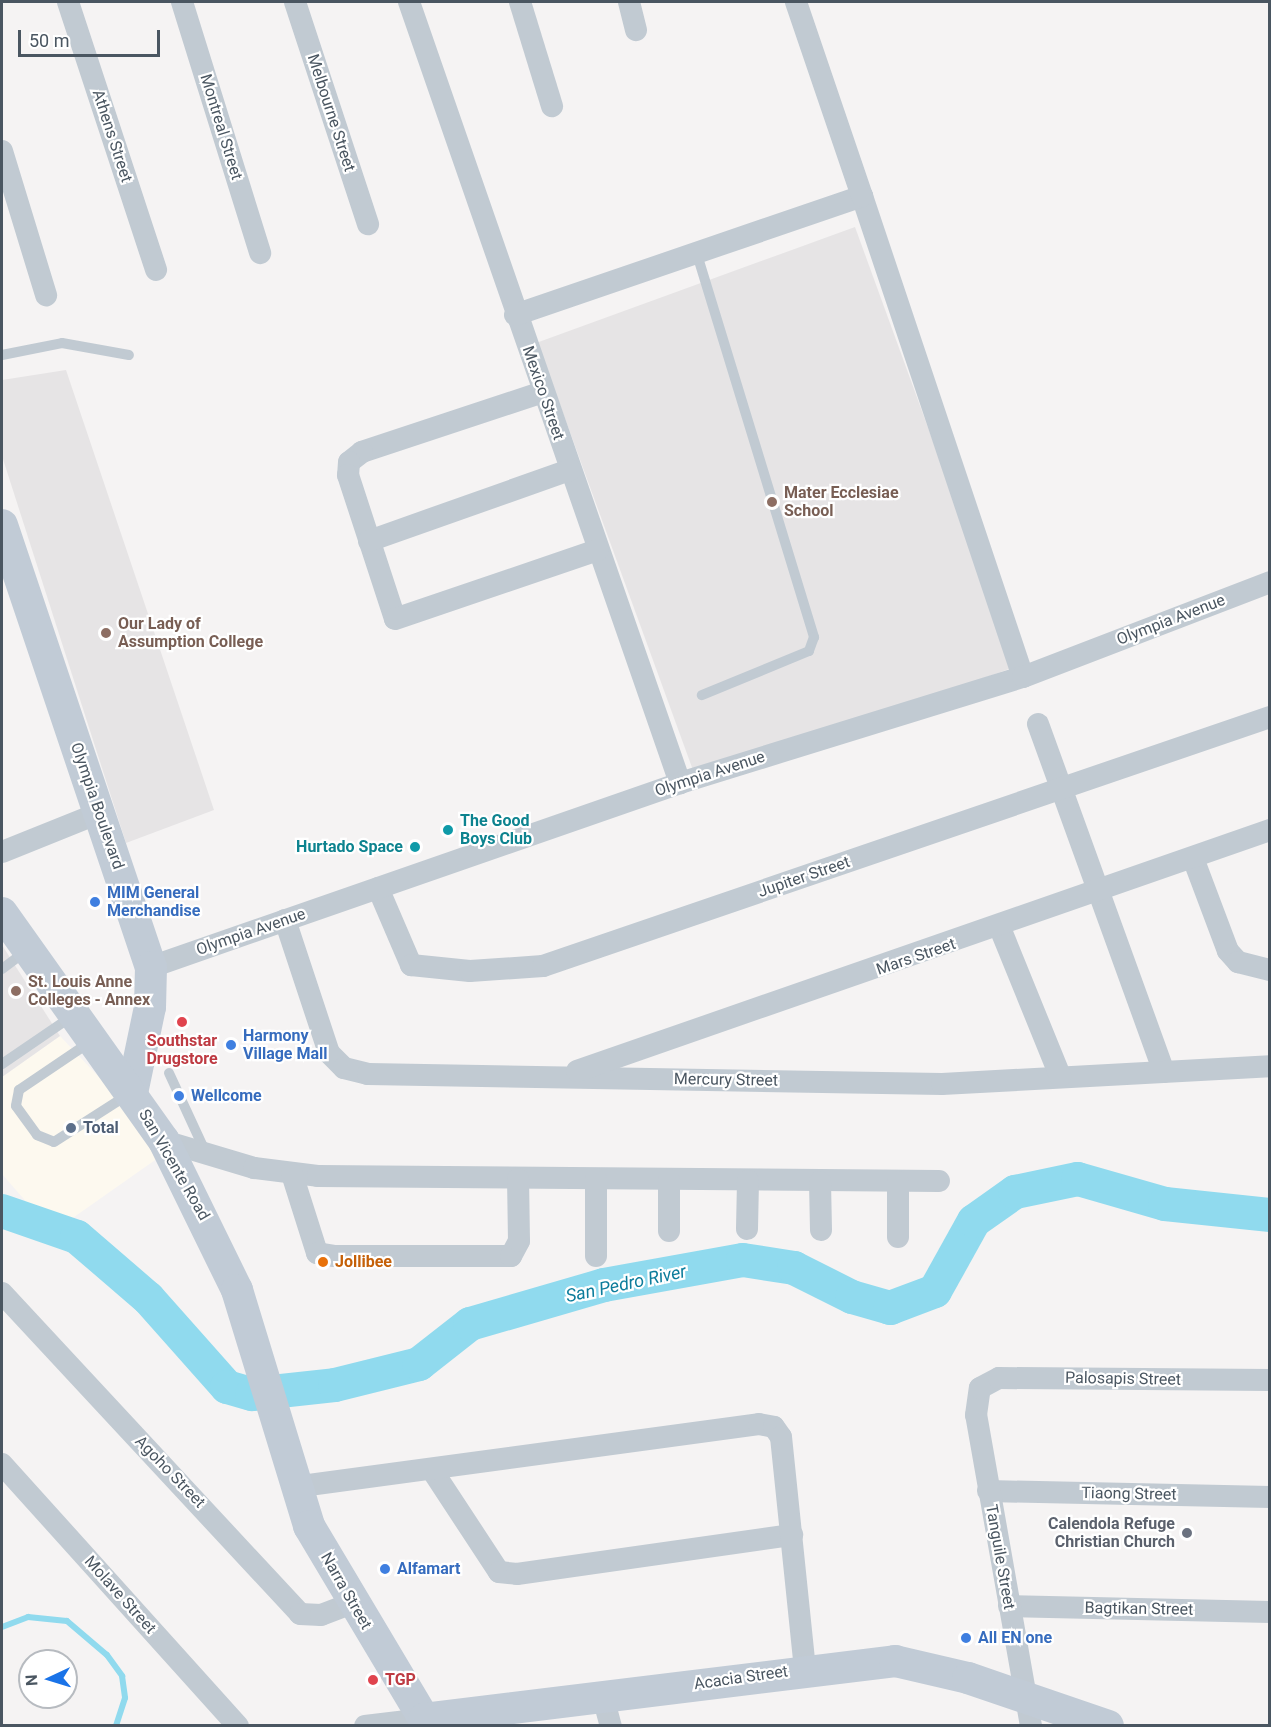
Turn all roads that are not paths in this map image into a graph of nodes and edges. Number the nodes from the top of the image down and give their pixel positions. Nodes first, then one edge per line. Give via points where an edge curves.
1 (68, 2) edge
2 (182, 2) edge
3 (295, 2) edge
4 (409, 2) edge
5 (520, 2) edge
6 (629, 2) edge
7 (796, 2) edge
8 (636, 30) dead end
9 (552, 106) dead end
10 (2, 151) edge
11 (862, 196) junction
12 (368, 224) dead end
13 (696, 251) junction
14 (260, 253) dead end
15 (156, 270) dead end
16 (46, 295) dead end
17 (515, 315) junction
18 (2, 355) edge
19 (129, 356) dead end
20 (543, 392) junction
21 (570, 470) junction
22 (2, 525) edge
23 (369, 541) junction
24 (598, 550) junction
25 (1269, 582) edge
26 (1023, 677) junction
27 (702, 695) dead end
28 (1269, 717) edge
29 (1038, 724) dead end
30 (680, 783) junction
31 (1062, 788) junction
32 (99, 813) junction
33 (1269, 830) edge
34 (2, 852) edge
35 (1193, 858) junction
36 (378, 888) junction
37 (1098, 889) junction
38 (2, 913) edge
39 (285, 921) junction
40 (1000, 928) junction
41 (27, 951) junction
42 (151, 967) junction
43 (2, 969) edge
44 (1269, 970) edge
45 (70, 1017) junction
46 (90, 1042) junction
47 (2, 1064) edge
48 (1269, 1066) edge
49 (169, 1072) dead end
50 (1164, 1072) junction
51 (1060, 1076) junction
52 (560, 1077) junction
53 (132, 1093) junction
54 (164, 1141) junction
55 (207, 1155) junction
56 (292, 1174) junction
57 (518, 1179) junction
58 (596, 1179) junction
59 (669, 1180) junction
60 (748, 1181) junction
61 (939, 1181) dead end
62 (820, 1182) junction
63 (898, 1182) junction
64 (747, 1229) dead end
65 (821, 1230) dead end
66 (669, 1231) dead end
67 (898, 1237) dead end
68 (596, 1256) dead end
69 (2, 1293) edge
70 (1269, 1380) edge
71 (980, 1388) joint
72 (284, 1448) joint
73 (2, 1464) edge
74 (432, 1470) junction
75 (294, 1487) junction
76 (988, 1491) junction
77 (1269, 1497) edge
78 (792, 1535) junction
79 (352, 1603) junction
80 (1009, 1606) junction
81 (1269, 1612) edge
82 (805, 1670) junction
83 (607, 1711) edge
84 (1028, 1712) edge
85 (426, 1722) edge
86 (238, 1725) edge
87 (365, 1725) edge
88 (1108, 1725) edge

1 - 15 street, Athens Street
2 - 14 street, Montreal Street
3 - 12 street, Melbourne Street
4 - 17 street, Mexico Street
5 - 9 street
6 - 8 street
7 - 11 street
10 - 16 street
11 - 13 street
11 - 26 street
13 - 17 street
13 - 27 lane via 814,637 809,651
17 - 20 street, Mexico Street
18 - 19 lane via 62,343
20 - 21 street, Mexico Street
20 - 23 street via 362,452 349,462
21 - 23 street
21 - 24 street, Mexico Street
22 - 32 main road, Olympia Boulevard
23 - 24 street via 395,619
24 - 30 street, Mexico Street
25 - 26 street, Olympia Avenue
26 - 30 street, Olympia Avenue
28 - 31 street, Jupiter Street
29 - 31 street
30 - 36 street, Olympia Avenue
31 - 36 street, Jupiter Street via 543,966 470,971 411,965
31 - 37 street
32 - 34 street
32 - 42 main road, Olympia Boulevard
33 - 35 street, Mars Street
35 - 37 street, Mars Street
35 - 44 street via 1228,951 1238,962
36 - 39 street, Olympia Avenue
37 - 40 street, Mars Street
37 - 50 street
38 - 41 main road, San Vicente Road
39 - 42 street, Olympia Avenue
39 - 52 street, Mercury Street via 329,1053 344,1068 368,1074
40 - 51 street
40 - 52 street, Mars Street
41 - 43 lane
41 - 45 main road, San Vicente Road
42 - 53 main road, Olympia Boulevard via 150,1007
45 - 46 main road, San Vicente Road
45 - 47 lane
46 - 53 main road, San Vicente Road
46 - 53 lane via 14,1096 37,1135 54,1142
48 - 50 street, Mercury Street
49 - 55 lane
50 - 51 street, Mercury Street
51 - 52 street, Mercury Street via 942,1084
53 - 54 main road, San Vicente Road
54 - 55 street
54 - 72 main road, San Vicente Road via 219,1247 254,1345
55 - 56 street
56 - 57 street
56 - 57 street via 317,1252 333,1256 511,1256 519,1241
57 - 58 street
58 - 59 street
58 - 68 street
59 - 60 street
59 - 66 street
60 - 62 street
60 - 64 street
61 - 63 street
62 - 63 street
62 - 65 street
63 - 67 street
69 - 79 street, Agoho Street via 300,1614 321,1615
70 - 71 street, Palosapis Street via 999,1378
71 - 76 street, Tanguile Street via 976,1415
72 - 75 main road, Narra Street
73 - 86 street, Molave Street
74 - 75 street
74 - 78 street via 499,1572 517,1574
74 - 78 street via 759,1424 774,1427 781,1437
75 - 79 main road, Narra Street
76 - 77 street, Tiaong Street
76 - 80 street, Tanguile Street
78 - 82 street
79 - 85 main road, Narra Street
80 - 81 street, Bagtikan Street
80 - 84 street, Tanguile Street
82 - 83 main road, Acacia Street
82 - 84 main road, Acacia Street via 919,1664
83 - 85 main road, Acacia Street
84 - 88 main road, Acacia Street
85 - 87 street, Acacia Street

